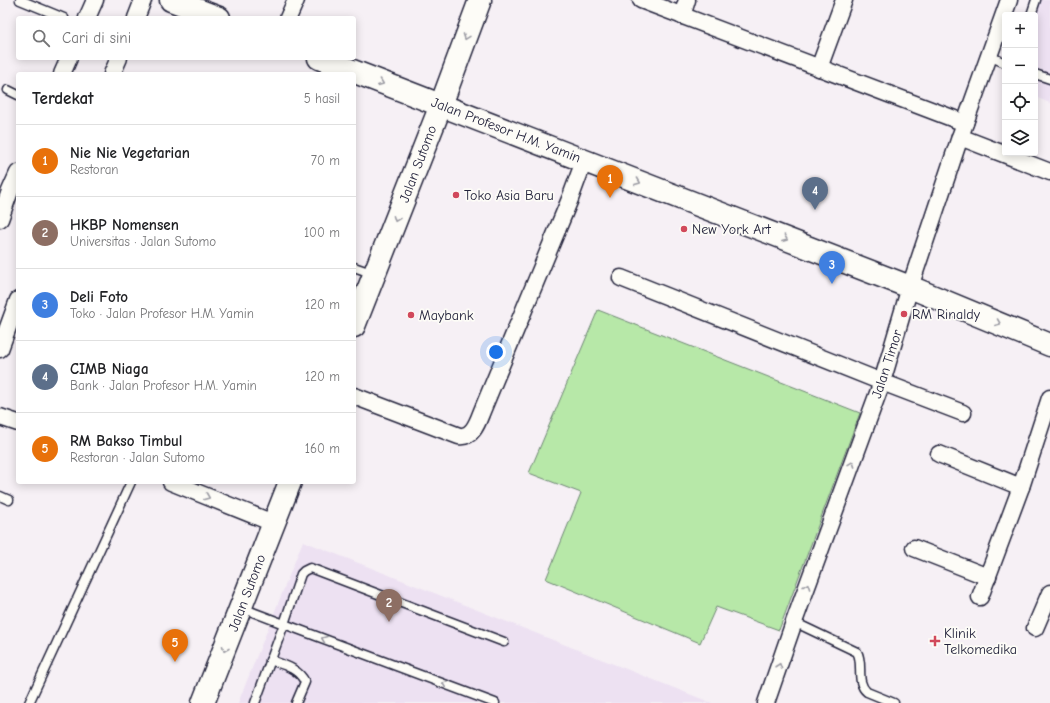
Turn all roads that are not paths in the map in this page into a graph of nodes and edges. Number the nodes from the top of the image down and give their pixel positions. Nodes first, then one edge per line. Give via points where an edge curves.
1 (20, 0) edge
2 (143, 0) edge
3 (171, 0) edge
4 (296, 0) edge
5 (480, 0) edge
6 (641, 0) edge
7 (687, 0) edge
8 (844, 0) edge
9 (1010, 0) edge
10 (1036, 0) edge
11 (1031, 12) edge
12 (59, 16) edge
13 (137, 16) edge
14 (214, 16) edge
15 (289, 16) edge
16 (682, 16) junction
17 (989, 56) junction
18 (68, 60) edge
19 (118, 60) edge
20 (1002, 61) edge
21 (331, 66) edge
22 (819, 68) junction
23 (63, 72) edge
24 (113, 72) edge
25 (348, 72) edge
26 (356, 75) edge
27 (1038, 75) edge
28 (1050, 79) edge
29 (8, 90) dead end
30 (16, 94) edge
31 (441, 105) junction
32 (963, 130) junction
33 (584, 161) junction
34 (1050, 172) edge
35 (16, 178) edge
36 (0, 219) edge
37 (356, 267) edge
38 (374, 275) junction
39 (621, 278) dead end
40 (910, 287) junction
41 (16, 305) edge
42 (356, 321) edge
43 (1050, 345) edge
44 (0, 349) edge
45 (882, 382) junction
46 (356, 397) edge
47 (1050, 398) edge
48 (963, 413) dead end
49 (0, 416) edge
50 (16, 422) edge
51 (1043, 445) edge
52 (939, 454) dead end
53 (130, 484) edge
54 (176, 484) edge
55 (289, 484) edge
56 (1021, 488) junction
57 (0, 496) edge
58 (9, 500) dead end
59 (273, 523) junction
60 (914, 548) dead end
61 (988, 577) junction
62 (1050, 593) edge
63 (980, 597) dead end
64 (241, 608) junction
65 (794, 622) junction
66 (284, 624) junction
67 (1035, 628) dead end
68 (504, 642) dead end
69 (270, 660) junction
70 (29, 703) edge
71 (203, 703) edge
72 (254, 703) edge
73 (296, 703) edge
74 (495, 703) edge
75 (767, 703) edge
76 (894, 703) edge

1 - 12 lane
2 - 13 street
3 - 14 main road
4 - 15 street
5 -> 31 main road, Jalan Sutomo
6 - 16 street
7 - 16 street
8 - 22 street
9 - 17 street, Jalan Timor
10 - 11 lane
16 - 22 street
17 - 20 lane
17 - 32 street, Jalan Timor
18 - 23 street
19 - 24 street
21 -> 25 main road, Jalan Profesor H.M. Yamin
22 - 32 street
26 -> 31 main road, Jalan Profesor H.M. Yamin
27 - 28 lane
29 - 30 lane
31 - 33 main road, Jalan Profesor H.M. Yamin
31 -> 38 main road, Jalan Sutomo
32 - 34 street
32 - 40 street, Jalan Timor
33 -> 40 main road, Jalan Profesor H.M. Yamin
33 - 46 street via 482,411 468,436 459,436
35 - 36 street
37 - 38 lane
38 - 42 main road, Jalan Sutomo
39 - 45 street
40 -> 43 main road, Jalan Profesor H.M. Yamin
40 - 45 street, Jalan Timor
41 - 44 street
45 - 48 street
65 -> 45 street, Jalan Timor
47 - 51 street
49 - 50 street
51 - 56 street
52 - 56 street
53 - 70 lane
54 -> 59 street
55 - 59 main road, Jalan Sutomo
56 - 61 street
57 - 58 lane
59 - 64 main road, Jalan Sutomo
60 - 61 street
61 - 63 street
62 - 67 street
64 - 66 lane
64 -> 71 main road, Jalan Sutomo
75 -> 65 street, Jalan Timor
65 - 76 lane via 857,652 863,688
66 - 68 lane via 301,574 310,568
66 - 69 lane
74 -> 66 lane
69 - 72 lane
69 - 73 lane via 295,669 302,675 305,682

